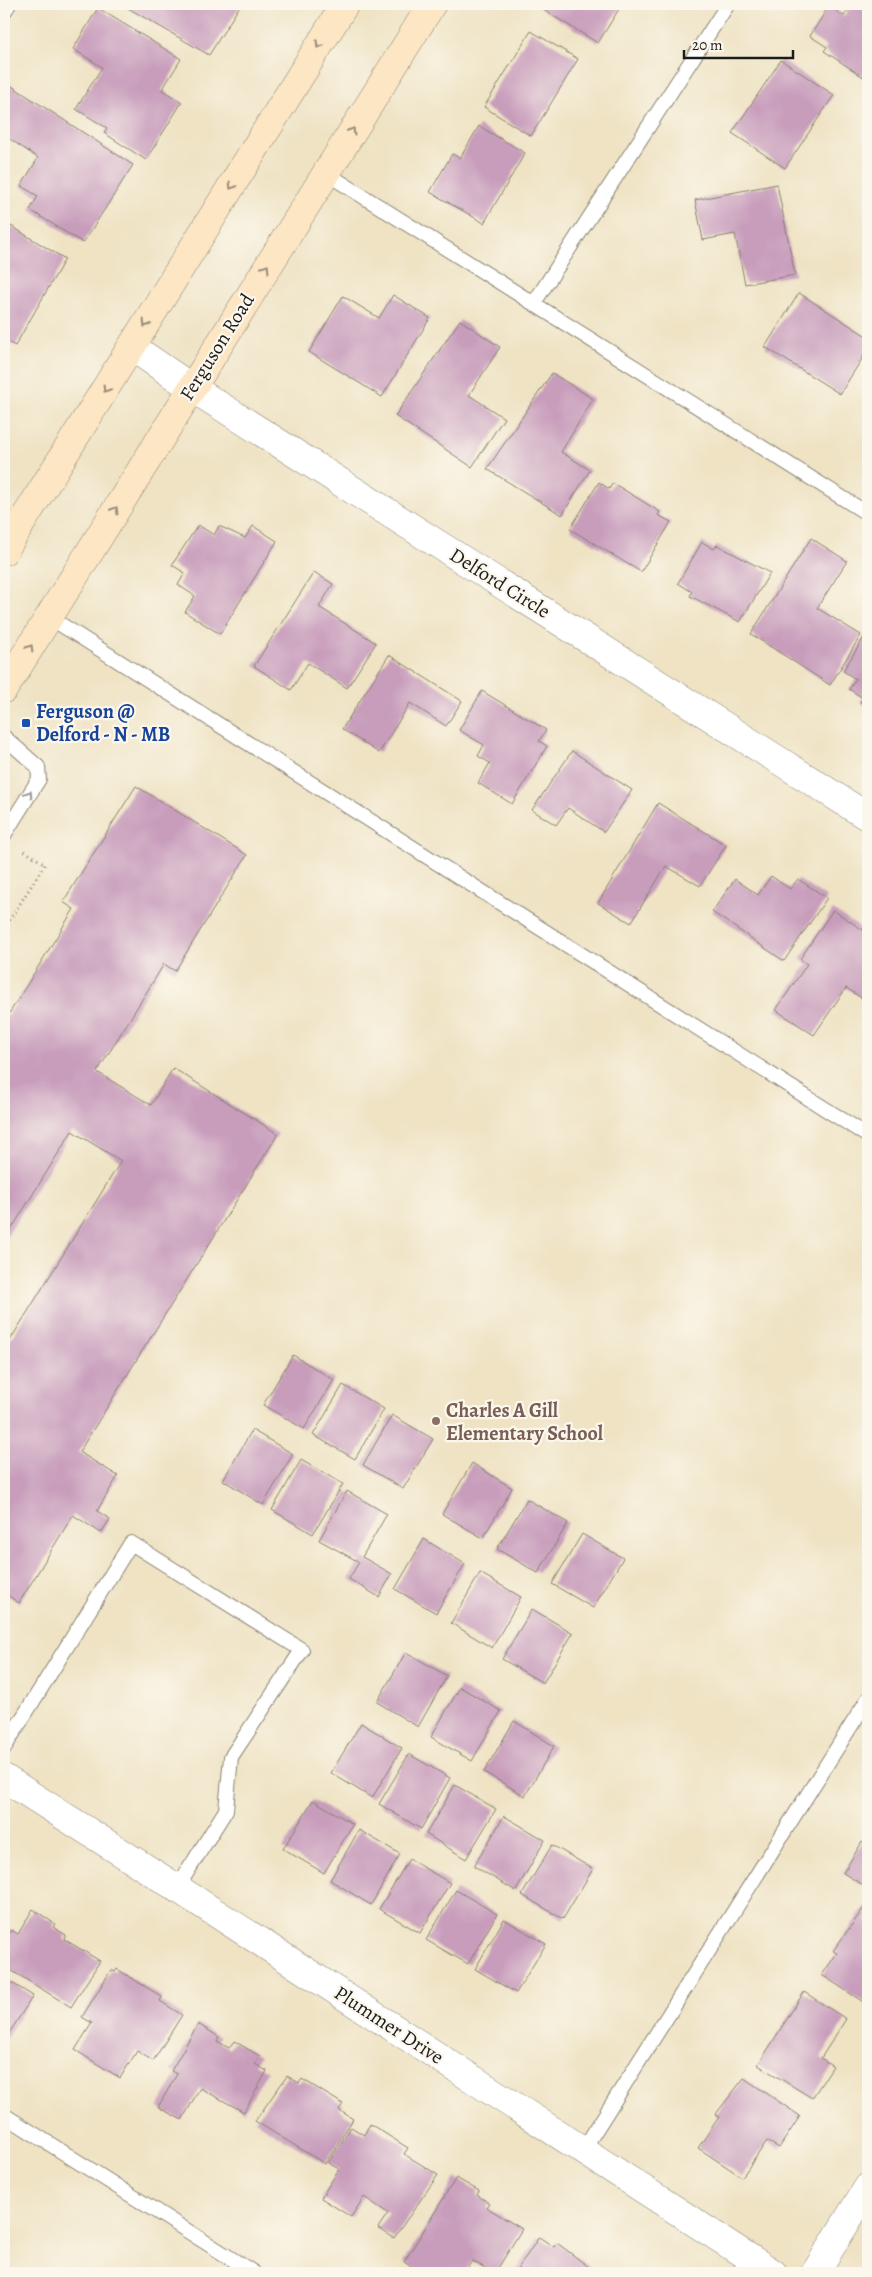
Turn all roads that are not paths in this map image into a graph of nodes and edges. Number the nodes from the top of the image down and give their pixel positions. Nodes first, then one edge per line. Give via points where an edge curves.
1 (9, 4) edge
2 (345, 4) edge
3 (432, 4) edge
4 (728, 4) edge
5 (4, 12) edge
6 (326, 173) junction
7 (534, 303) junction
8 (132, 347) junction
9 (192, 388) junction
10 (868, 514) edge
11 (4, 551) edge
12 (49, 617) junction
13 (4, 690) edge
14 (4, 737) edge
15 (868, 817) edge
16 (4, 835) edge
17 (868, 1136) edge
18 (868, 1698) edge
19 (4, 1748) edge
20 (4, 1778) edge
21 (177, 1888) junction
22 (4, 2115) edge
23 (583, 2150) junction
24 (868, 2187) edge
25 (254, 2273) edge
26 (773, 2273) edge
27 (815, 2273) edge

1 - 5 lane
2 -> 8 main road
6 -> 3 main road, Ferguson Road
4 - 7 lane
6 - 7 lane
9 -> 6 main road, Ferguson Road
7 - 10 lane
8 - 9 street, Delford Circle
8 -> 11 main road
12 -> 9 main road, Ferguson Road
9 - 15 street, Delford Circle
13 -> 12 main road, Ferguson Road
12 - 17 lane
16 -> 14 lane via 39,779 38,767
18 - 23 lane
19 - 21 lane via 131,1543 302,1650 231,1757 226,1810
20 - 21 street, Plummer Drive
21 - 23 street, Plummer Drive
22 - 25 lane
23 - 26 street, Plummer Drive
24 - 27 street

